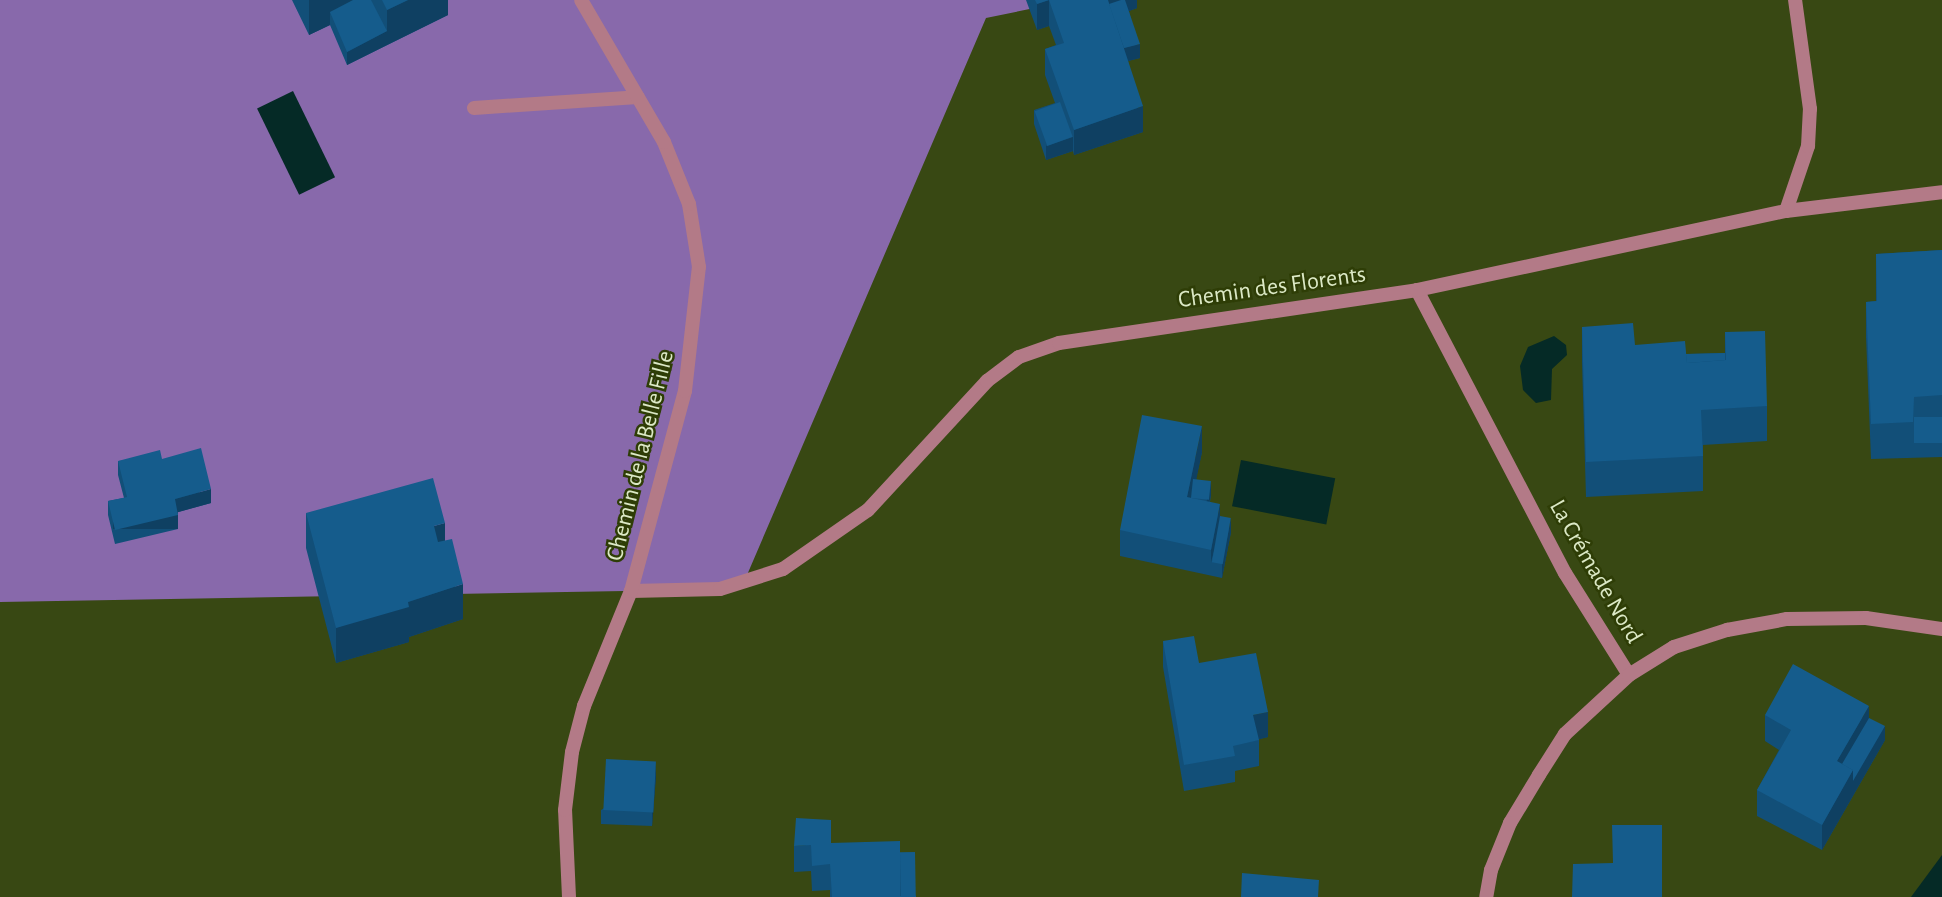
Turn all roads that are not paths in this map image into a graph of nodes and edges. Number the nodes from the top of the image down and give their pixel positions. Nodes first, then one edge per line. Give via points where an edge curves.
1 (581, 0) edge
2 (1795, 0) edge
3 (639, 96) junction
4 (474, 108) dead end
5 (1942, 192) edge
6 (1786, 211) junction
7 (1417, 290) junction
8 (631, 591) junction
9 (1942, 629) edge
10 (1629, 675) junction
11 (569, 897) edge
12 (1486, 897) edge

1 - 3 street, Chemin de la Belle Fille
2 - 6 street via 1810,109 1808,146
3 - 4 street
3 - 8 street, Chemin de la Belle Fille via 689,204 699,267 685,391
5 - 6 street, Chemin des Florents
6 - 7 street, Chemin des Florents
7 - 8 street, Chemin des Florents via 1059,343 1019,357 987,381 868,510 783,569 720,589
7 - 10 street, La Crémade Nord via 1565,573
8 - 11 street, Chemin de la Belle Fille via 584,706 572,752 565,810
9 - 10 street via 1866,618 1787,619 1727,630 1674,647
10 - 12 street, La Crémade Nord via 1565,734 1545,765 1510,824 1491,870

